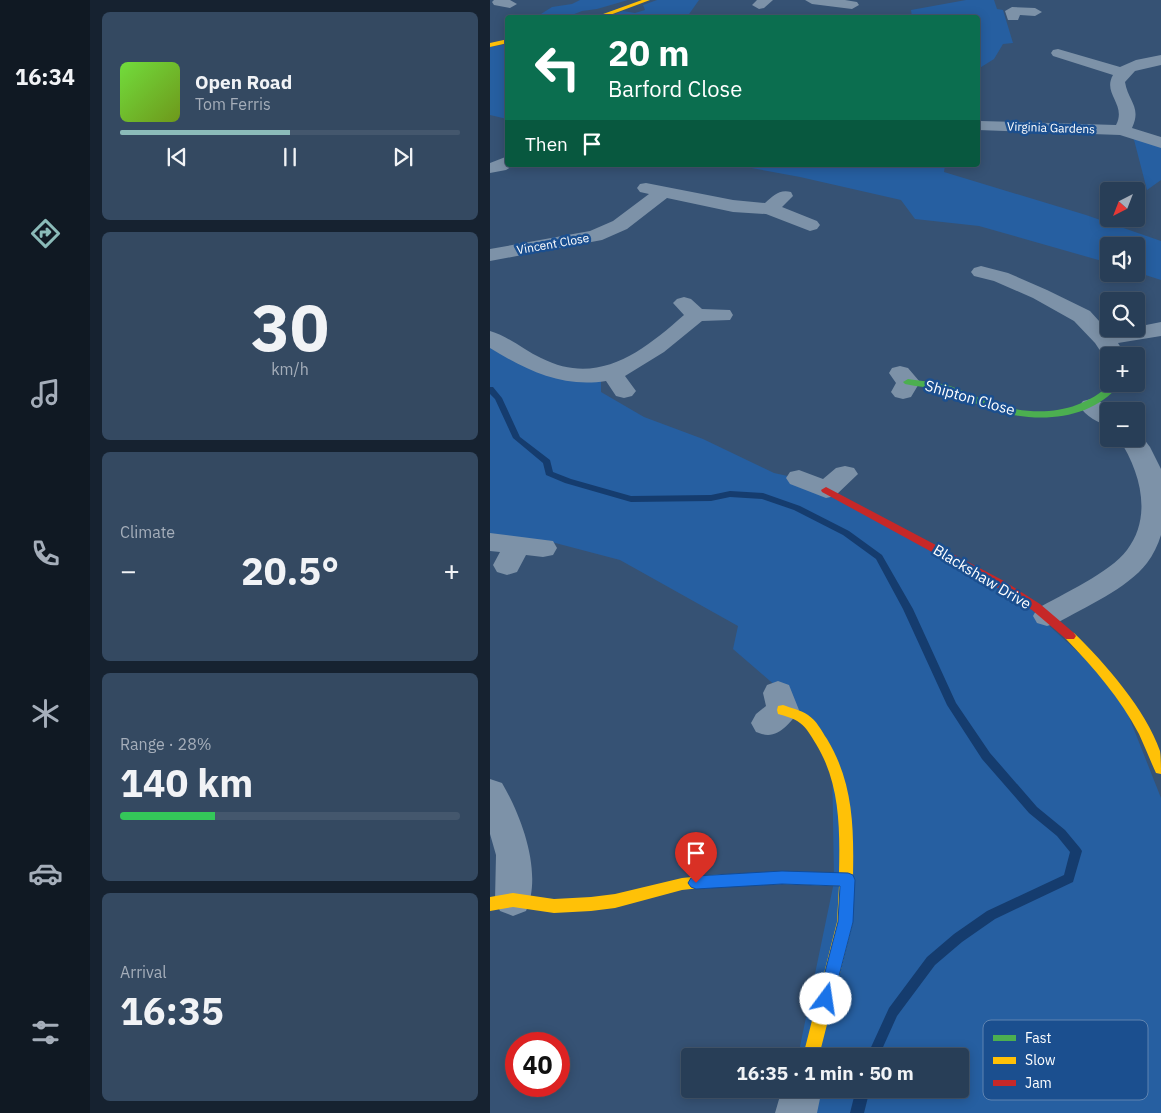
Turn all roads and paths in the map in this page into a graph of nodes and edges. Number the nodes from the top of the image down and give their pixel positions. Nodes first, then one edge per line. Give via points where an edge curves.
1 (647, 0) edge
2 (812, 0) edge
3 (854, 7) edge
4 (1012, 9) edge
5 (1035, 12) dead end
6 (604, 15) edge
7 (505, 42) edge
8 (490, 45) edge
9 (1058, 53) dead end
10 (1161, 60) edge
11 (1123, 72) junction
12 (980, 127) dead end
13 (1122, 130) junction
14 (1161, 143) edge
15 (505, 163) edge
16 (490, 168) edge
17 (784, 196) dead end
18 (769, 209) junction
19 (812, 226) dead end
20 (490, 255) edge
21 (978, 272) dead end
22 (722, 315) dead end
23 (1161, 329) edge
24 (490, 338) edge
25 (1110, 347) edge
26 (904, 382) dead end
27 (1100, 412) edge
28 (1138, 447) edge
29 (845, 474) dead end
30 (799, 478) dead end
31 (826, 490) junction
32 (1158, 531) edge
33 (490, 542) edge
34 (523, 553) dead end
35 (1047, 616) junction
36 (776, 709) dead end
37 (1161, 769) edge
38 (495, 785) edge
39 (848, 880) junction
40 (502, 902) edge
41 (813, 1048) edge
42 (800, 1098) edge
43 (796, 1113) edge

1 - 6 street
2 - 3 street
4 - 5 street
7 - 8 street
9 - 11 street
10 - 11 street via 1143,63
11 - 13 street via 1117,87 1129,112
12 - 13 street, Virginia Gardens
13 - 14 street, Virginia Gardens
15 - 16 street
17 - 18 street
18 - 19 street, Vincent Close
18 - 20 street, Vincent Close via 733,206 654,190 620,225 595,236
21 - 25 street via 1001,277 1082,316
22 - 24 street via 690,309 669,339 626,367 618,382 536,367
23 - 25 street
26 - 27 street, Shipton Close via 935,385 1022,414
28 - 32 street via 1157,475 1161,493
29 - 31 street
30 - 31 street, Blackshaw Drive
31 - 35 street, Blackshaw Drive via 1008,588
32 - 35 street via 1137,557 1120,571
33 - 34 street
35 - 37 street, Blackshaw Drive via 1118,689 1144,728
36 - 39 street via 803,718 812,726 832,759 844,802
38 - 40 street via 513,855
39 - 40 street via 710,881 591,904 554,906
39 - 41 street via 845,922
42 - 43 street

